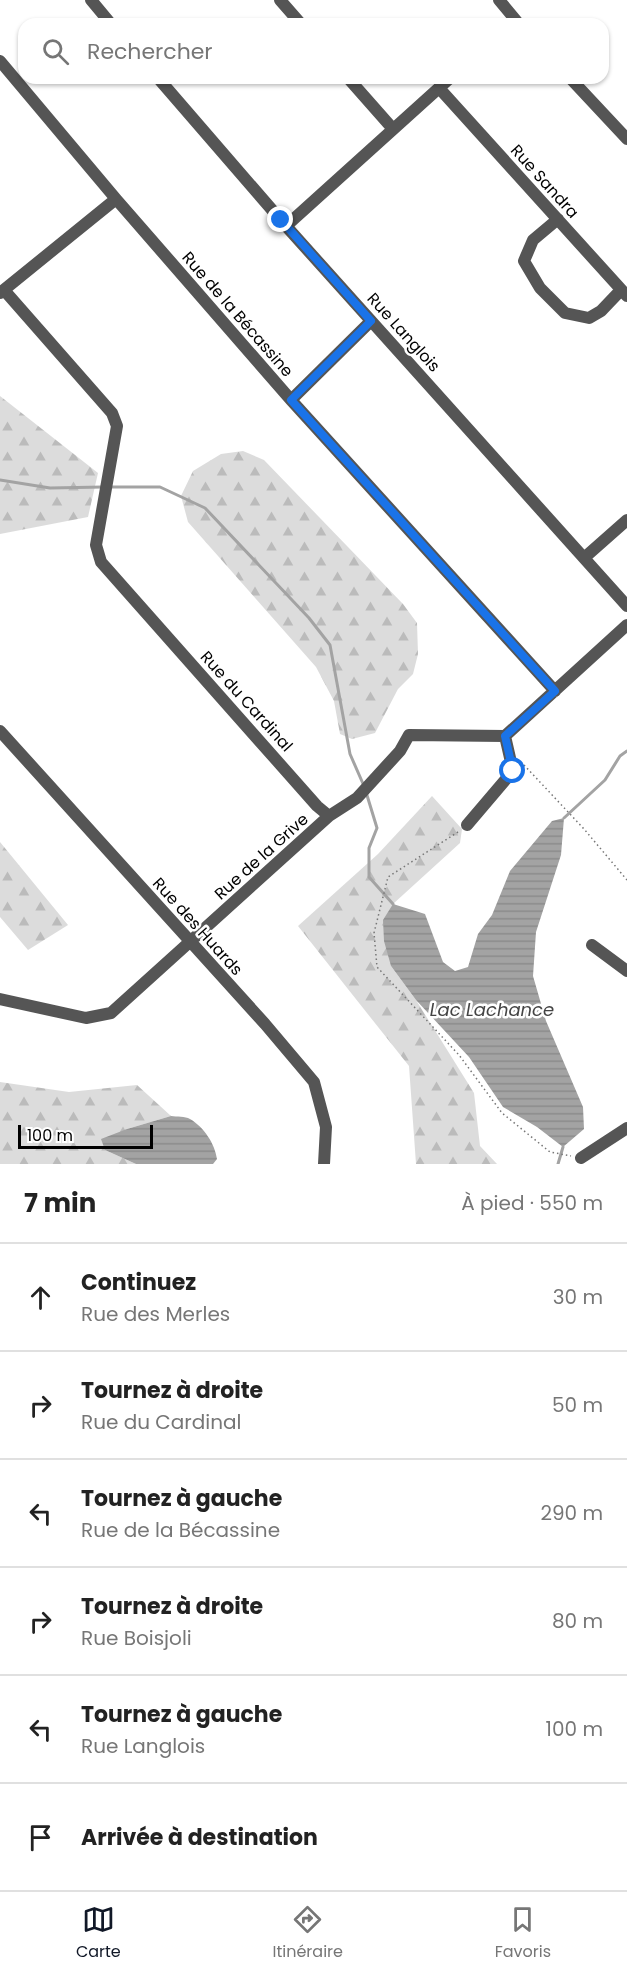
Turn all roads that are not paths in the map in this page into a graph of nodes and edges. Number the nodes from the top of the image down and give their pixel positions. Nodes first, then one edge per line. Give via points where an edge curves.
1 (91, 0) edge
2 (280, 0) edge
3 (499, 0) edge
4 (106, 18) edge
5 (296, 18) edge
6 (512, 18) edge
7 (0, 61) edge
8 (18, 82) edge
9 (19, 84) edge
10 (163, 84) edge
11 (353, 84) edge
12 (443, 84) edge
13 (576, 84) edge
14 (439, 88) junction
15 (393, 129) junction
16 (627, 139) edge
17 (116, 199) junction
18 (558, 219) junction
19 (286, 226) junction
20 (2, 292) edge
21 (624, 293) edge
22 (371, 321) junction
23 (291, 400) junction
24 (627, 520) edge
25 (584, 558) junction
26 (627, 606) edge
27 (627, 626) edge
28 (555, 691) junction
29 (0, 731) edge
30 (505, 736) junction
31 (329, 816) junction
32 (467, 825) road end
33 (189, 942) junction
34 (592, 945) dead end
35 (627, 971) edge
36 (0, 999) edge
37 (627, 1128) edge
38 (581, 1158) dead end
39 (324, 1164) edge

1 - 4 street
2 - 5 street
3 - 6 street
7 - 8 street, Rue de la Bécassine
9 - 17 street, Rue de la Bécassine
10 - 19 street, Rue Langlois
11 - 15 street
12 - 14 street
13 - 16 street
14 - 15 street
14 - 18 street, Rue Sandra
15 - 19 street
17 - 20 street
17 - 23 street, Rue de la Bécassine
18 - 21 street, Rue Sandra
18 - 21 street via 533,240 524,261 540,288 565,313 590,318
19 - 22 street, Rue Langlois
20 - 31 street, Rue du Cardinal via 112,413 117,426 96,545 101,562
22 - 23 street
22 - 25 street, Rue Langlois
23 - 28 street, Rue de la Bécassine
24 - 25 street
25 - 26 street, Rue Langlois
27 - 28 street
28 - 30 street
29 - 33 street, Rue des Huards
30 - 31 street via 409,735 400,751 357,798
30 - 32 street via 513,771
31 - 33 street, Rue de la Grive
33 - 36 street, Rue de la Grive via 111,1012 86,1018
33 - 39 street, Rue des Huards via 314,1082 326,1127
34 - 35 street
37 - 38 street

